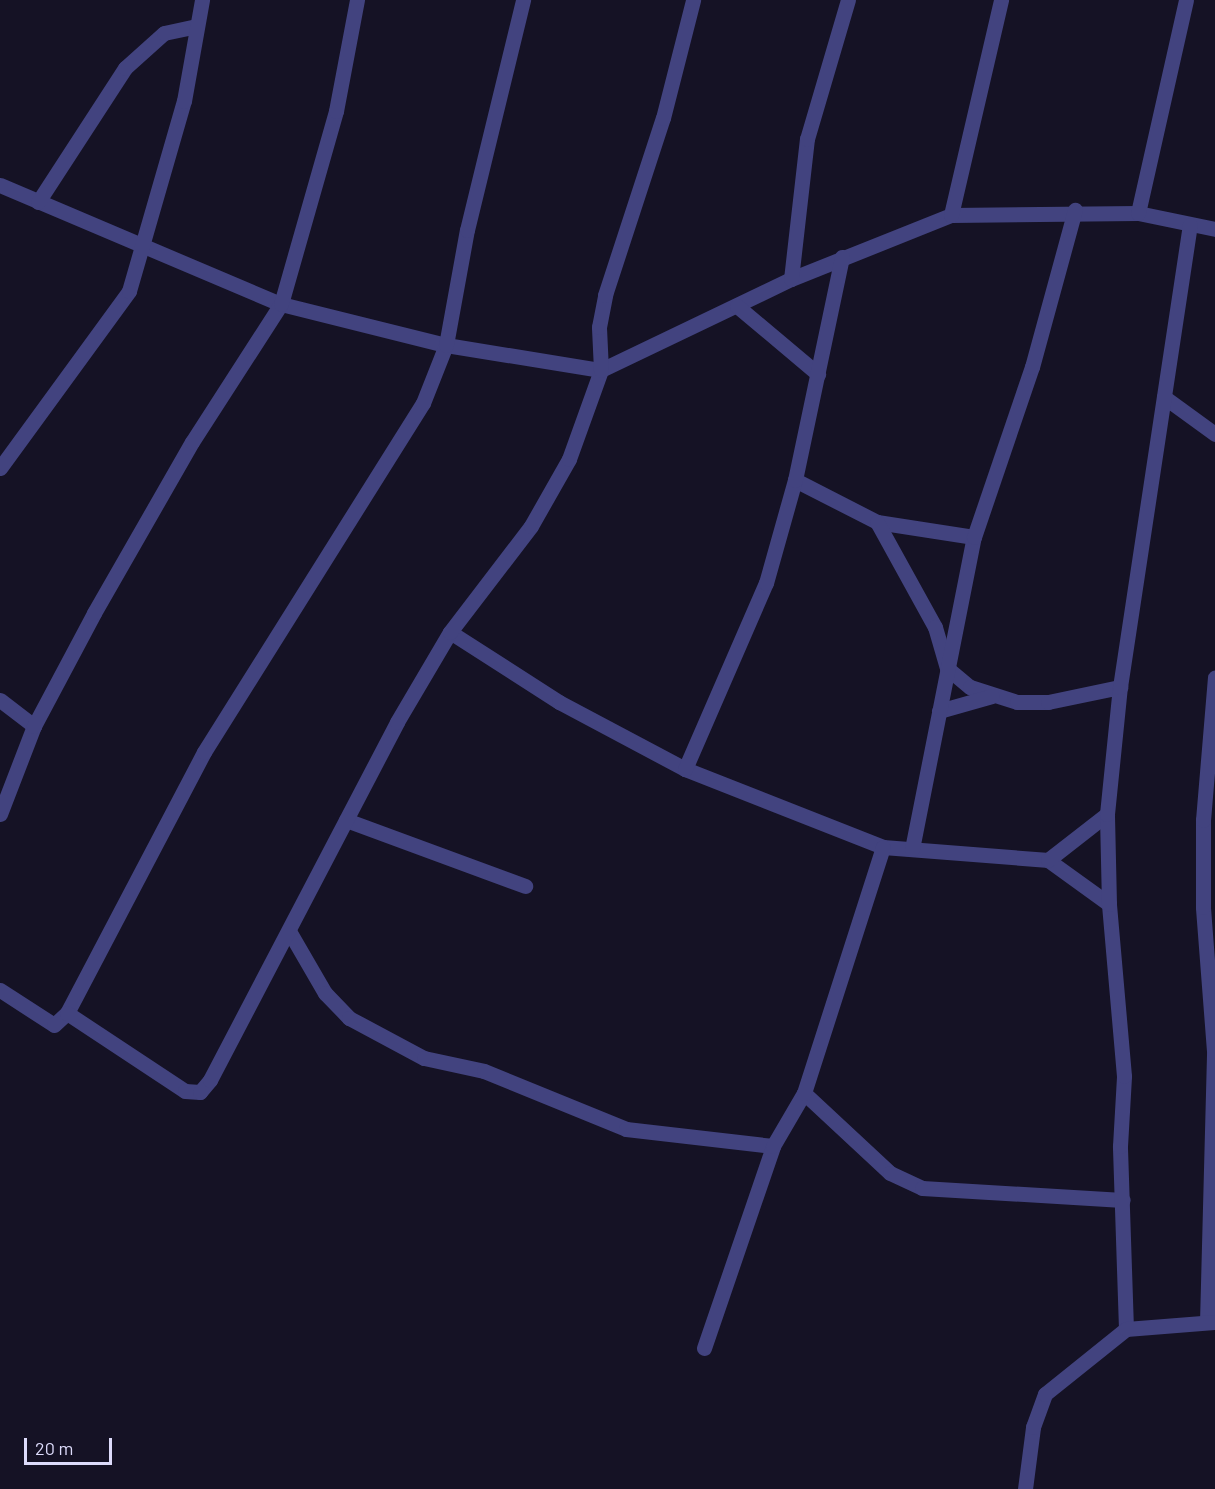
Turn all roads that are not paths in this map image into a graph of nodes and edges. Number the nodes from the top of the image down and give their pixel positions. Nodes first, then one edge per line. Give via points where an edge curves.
1 (202, 0) edge
2 (357, 0) edge
3 (523, 0) edge
4 (693, 0) edge
5 (848, 0) edge
6 (1001, 0) edge
7 (1186, 0) edge
8 (196, 26) junction
9 (0, 185) edge
10 (38, 202) junction
11 (1075, 210) junction
12 (1138, 213) junction
13 (951, 215) junction
14 (1190, 225) junction
15 (1215, 229) edge
16 (144, 248) junction
17 (842, 257) junction
18 (791, 279) junction
19 (281, 304) junction
20 (737, 306) junction
21 (446, 345) junction
22 (602, 370) junction
23 (818, 374) junction
24 (1164, 397) junction
25 (1215, 434) edge
26 (0, 468) edge
27 (795, 480) junction
28 (877, 522) junction
29 (974, 537) junction
30 (450, 632) junction
31 (947, 668) junction
32 (1215, 684) edge
33 (1120, 687) junction
34 (992, 696) junction
35 (0, 700) edge
36 (939, 711) junction
37 (34, 726) junction
38 (684, 769) junction
39 (0, 814) edge
40 (1107, 814) junction
41 (346, 819) junction
42 (883, 847) junction
43 (912, 849) junction
44 (1048, 860) junction
45 (525, 886) dead end
46 (1109, 904) junction
47 (290, 931) junction
48 (1210, 932) edge
49 (0, 990) edge
50 (67, 1013) junction
51 (1213, 1025) edge
52 (804, 1094) junction
53 (773, 1146) junction
54 (1123, 1200) junction
55 (1211, 1322) edge
56 (1126, 1329) junction
57 (704, 1348) dead end
58 (1025, 1489) edge

1 - 8 street
2 - 19 street via 336,111
3 - 21 street via 467,230
4 - 22 street via 663,118 605,295 599,327
5 - 18 street via 807,139
6 - 13 street
7 - 12 street
8 - 10 street via 164,33 125,68
8 - 16 street via 184,101
9 - 10 street
10 - 16 street
11 - 12 street
11 - 13 street
11 - 29 street via 1032,367
12 - 14 street
13 - 17 street
14 - 15 street
14 - 24 street
16 - 19 street
16 - 26 street via 108,326
17 - 18 street
17 - 23 street
18 - 20 street
19 - 21 street
19 - 37 street via 192,442
20 - 22 street
20 - 23 street
21 - 22 street
21 - 50 street via 423,404 390,462 158,833
22 - 30 street via 569,459 531,526
23 - 27 street
24 - 25 street
24 - 33 street
27 - 28 street
27 - 38 street via 761,594
28 - 29 street
28 - 31 street via 935,627
29 - 31 street
30 - 38 street via 559,702
30 - 41 street
31 - 34 street
31 - 36 street
32 - 48 street via 1203,820
33 - 34 street via 1048,702
33 - 40 street
34 - 36 street
35 - 37 street
36 - 43 street
37 - 39 street
38 - 42 street
40 - 44 street
40 - 46 street
41 - 45 street
41 - 47 street
42 - 43 street
42 - 52 street
43 - 44 street
44 - 46 street
46 - 54 street via 1124,1076
47 - 50 street via 247,1017 200,1092 185,1091
47 - 53 street via 325,993 349,1018 424,1058 484,1071 626,1129
48 - 51 street
49 - 50 street via 54,1025
51 - 55 street
52 - 53 street
52 - 54 street via 890,1173 922,1188
53 - 57 street
54 - 56 street
55 - 56 street
56 - 58 street via 1045,1394 1033,1427

